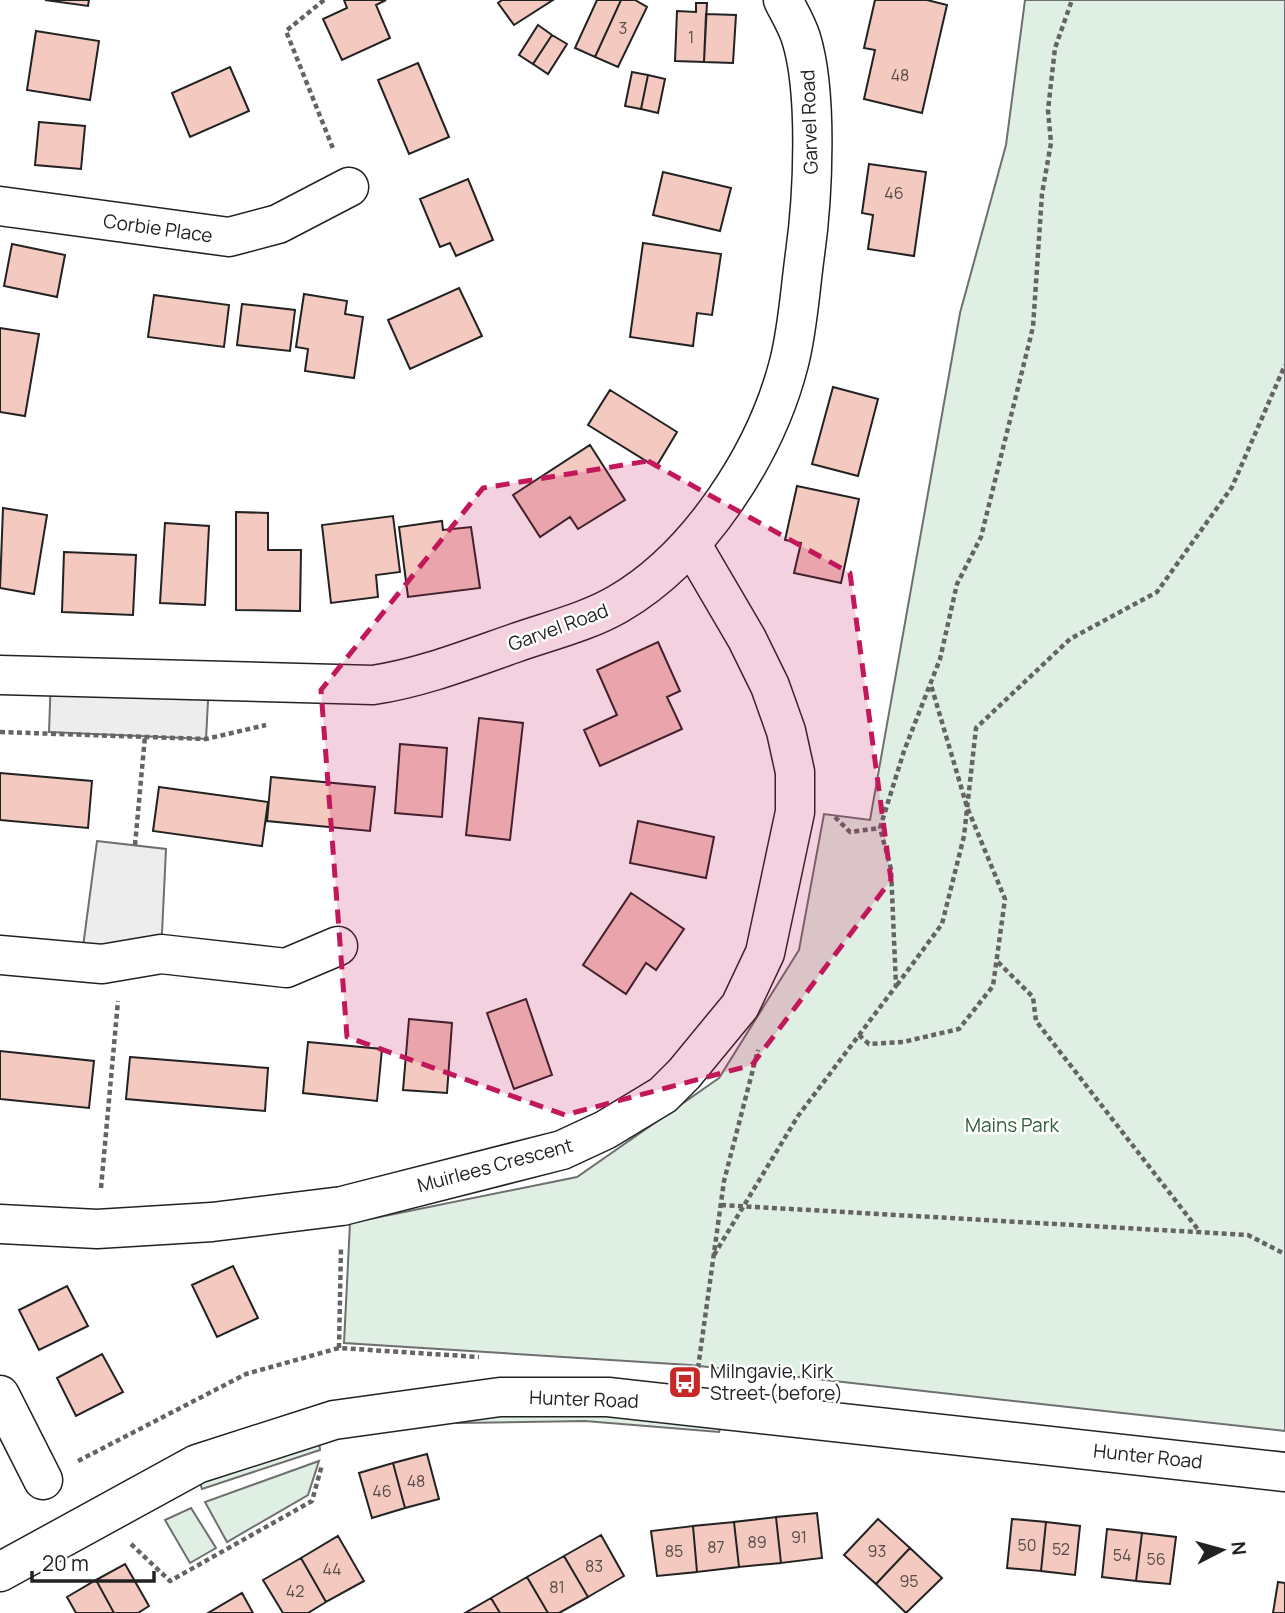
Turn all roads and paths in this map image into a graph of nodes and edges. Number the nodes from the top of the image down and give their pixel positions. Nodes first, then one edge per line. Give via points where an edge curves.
1 (324, 0) edge
2 (783, 0) edge
3 (1072, 0) edge
4 (349, 187) joint
5 (0, 206) edge
6 (1285, 365) edge
7 (692, 545) junction
8 (0, 675) edge
9 (931, 684) junction
10 (272, 724) dead end
11 (0, 732) edge
12 (145, 736) junction
13 (967, 807) junction
14 (795, 812) junction
15 (880, 828) junction
16 (135, 845) dead end
17 (338, 946) dead end
18 (0, 955) edge
19 (122, 959) junction
20 (997, 961) junction
21 (896, 986) junction
22 (859, 1035) junction
23 (760, 1042) dead end
24 (100, 1196) dead end
25 (721, 1205) junction
26 (342, 1206) junction
27 (743, 1206) junction
28 (0, 1224) edge
29 (1200, 1232) junction
30 (1285, 1254) edge
31 (714, 1255) junction
32 (339, 1348) dead end
33 (0, 1395) edge
34 (692, 1406) junction
35 (334, 1420) junction
36 (1285, 1472) edge
37 (43, 1480) dead end
38 (100, 1516) junction
39 (0, 1572) edge

1 - 4 path via 286,32
2 - 7 street, Garvel Road via 806,56 811,181 808,236 789,362 761,438
3 - 9 path via 1055,48 1033,327 981,537 957,584
4 - 5 street, Corbie Place via 278,223 229,237
6 - 13 path via 1232,487 1157,592 1070,639 976,728
7 - 8 street, Garvel Road via 617,605 395,682
7 - 14 street, Muirlees Crescent via 770,686 795,772
9 - 13 path
9 - 15 path
10 - 12 path via 206,739
11 - 12 path
12 - 16 path
13 - 20 path via 1005,899
13 - 21 path via 942,924
14 - 15 path via 836,817 850,832
14 - 26 street, Muirlees Crescent via 765,953 750,988 740,1006 663,1095 562,1150
15 - 21 path via 891,869
17 - 19 street via 286,968 162,954
18 - 19 street via 102,964
19 - 24 path
20 - 22 path via 993,986 958,1029 903,1042 869,1044
20 - 29 path via 1033,997 1035,1021
21 - 22 path
22 - 27 path via 798,1116
23 - 25 path
25 - 27 path
25 - 31 path
26 - 28 street, Muirlees Crescent via 212,1222 97,1229
26 - 32 path
27 - 29 path
27 - 31 path
29 - 30 path via 1248,1235
31 - 34 path
33 - 37 street
34 - 35 street, Hunter Road via 608,1396 500,1397
34 - 36 street, Hunter Road
35 - 38 street, Hunter Road via 197,1464
35 - 38 path via 312,1502 170,1581
38 - 39 street, Hunter Road

